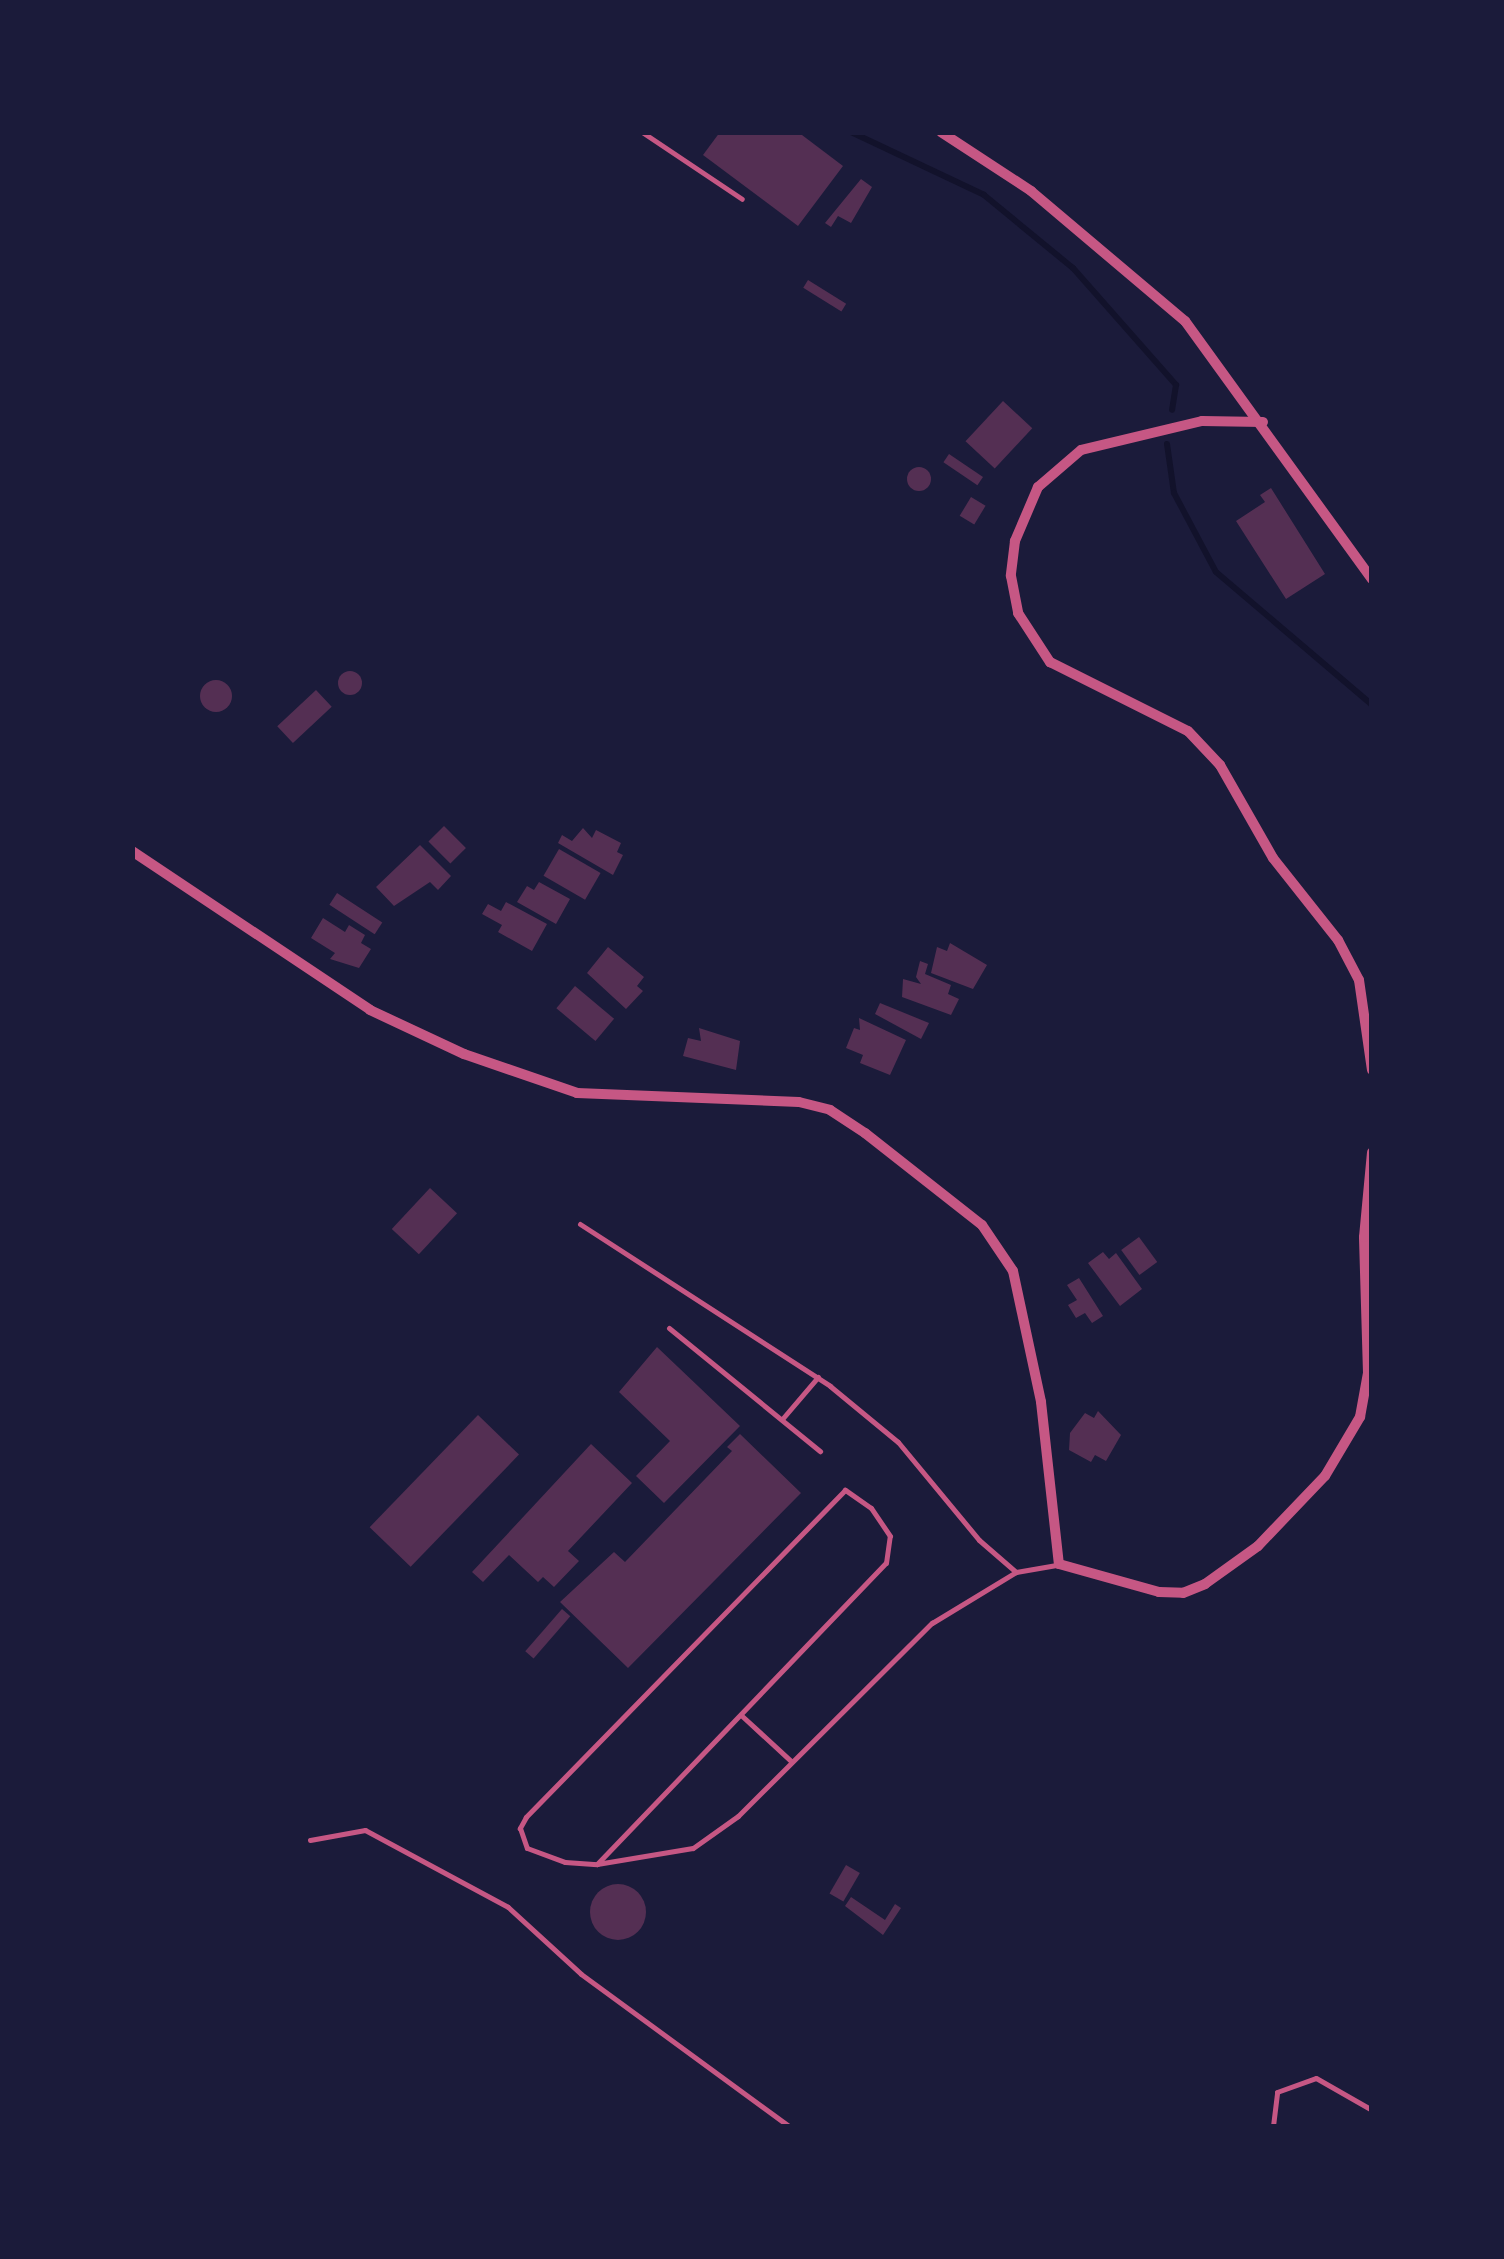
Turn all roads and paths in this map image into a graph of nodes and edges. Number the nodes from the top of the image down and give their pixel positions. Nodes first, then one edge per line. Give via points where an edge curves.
1 (642, 132) edge
2 (940, 132) edge
3 (742, 200) dead end
4 (1263, 422) junction
5 (1372, 579) edge
6 (132, 850) edge
7 (1372, 1070) edge
8 (1372, 1152) edge
9 (580, 1224) dead end
10 (669, 1328) dead end
11 (818, 1377) junction
12 (783, 1418) junction
13 (820, 1452) dead end
14 (1059, 1564) junction
15 (1016, 1572) junction
16 (741, 1715) junction
17 (791, 1761) junction
18 (310, 1840) dead end
19 (596, 1864) junction
20 (1372, 2110) edge
21 (789, 2126) edge
22 (1274, 2126) edge

1 - 3 lane
2 - 4 street via 1031,191 1145,282 1216,356
4 - 5 street
4 - 7 street via 1202,421 1081,450 1038,487 1015,542 1011,576 1018,613 1050,662 1188,731 1220,765 1273,858 1338,940 1359,980
6 - 14 street via 370,1010 464,1054 577,1093 799,1102 830,1110 865,1133 982,1225 1013,1271 1040,1402
8 - 14 street via 1364,1236 1368,1373 1360,1417 1325,1476 1258,1546 1183,1593
9 - 11 lane
10 - 12 lane
11 - 12 lane
11 - 15 lane via 898,1442 978,1540
12 - 13 lane
14 - 15 lane
15 - 17 lane via 920,1633
16 - 17 lane
16 - 19 lane
16 - 19 lane via 886,1563 890,1536 858,1495 845,1490 833,1498 526,1817 520,1828 527,1848 565,1862
17 - 19 lane via 738,1816 693,1848
18 - 21 lane via 365,1830 508,1907 580,1974
20 - 22 lane via 1316,2078 1277,2092

